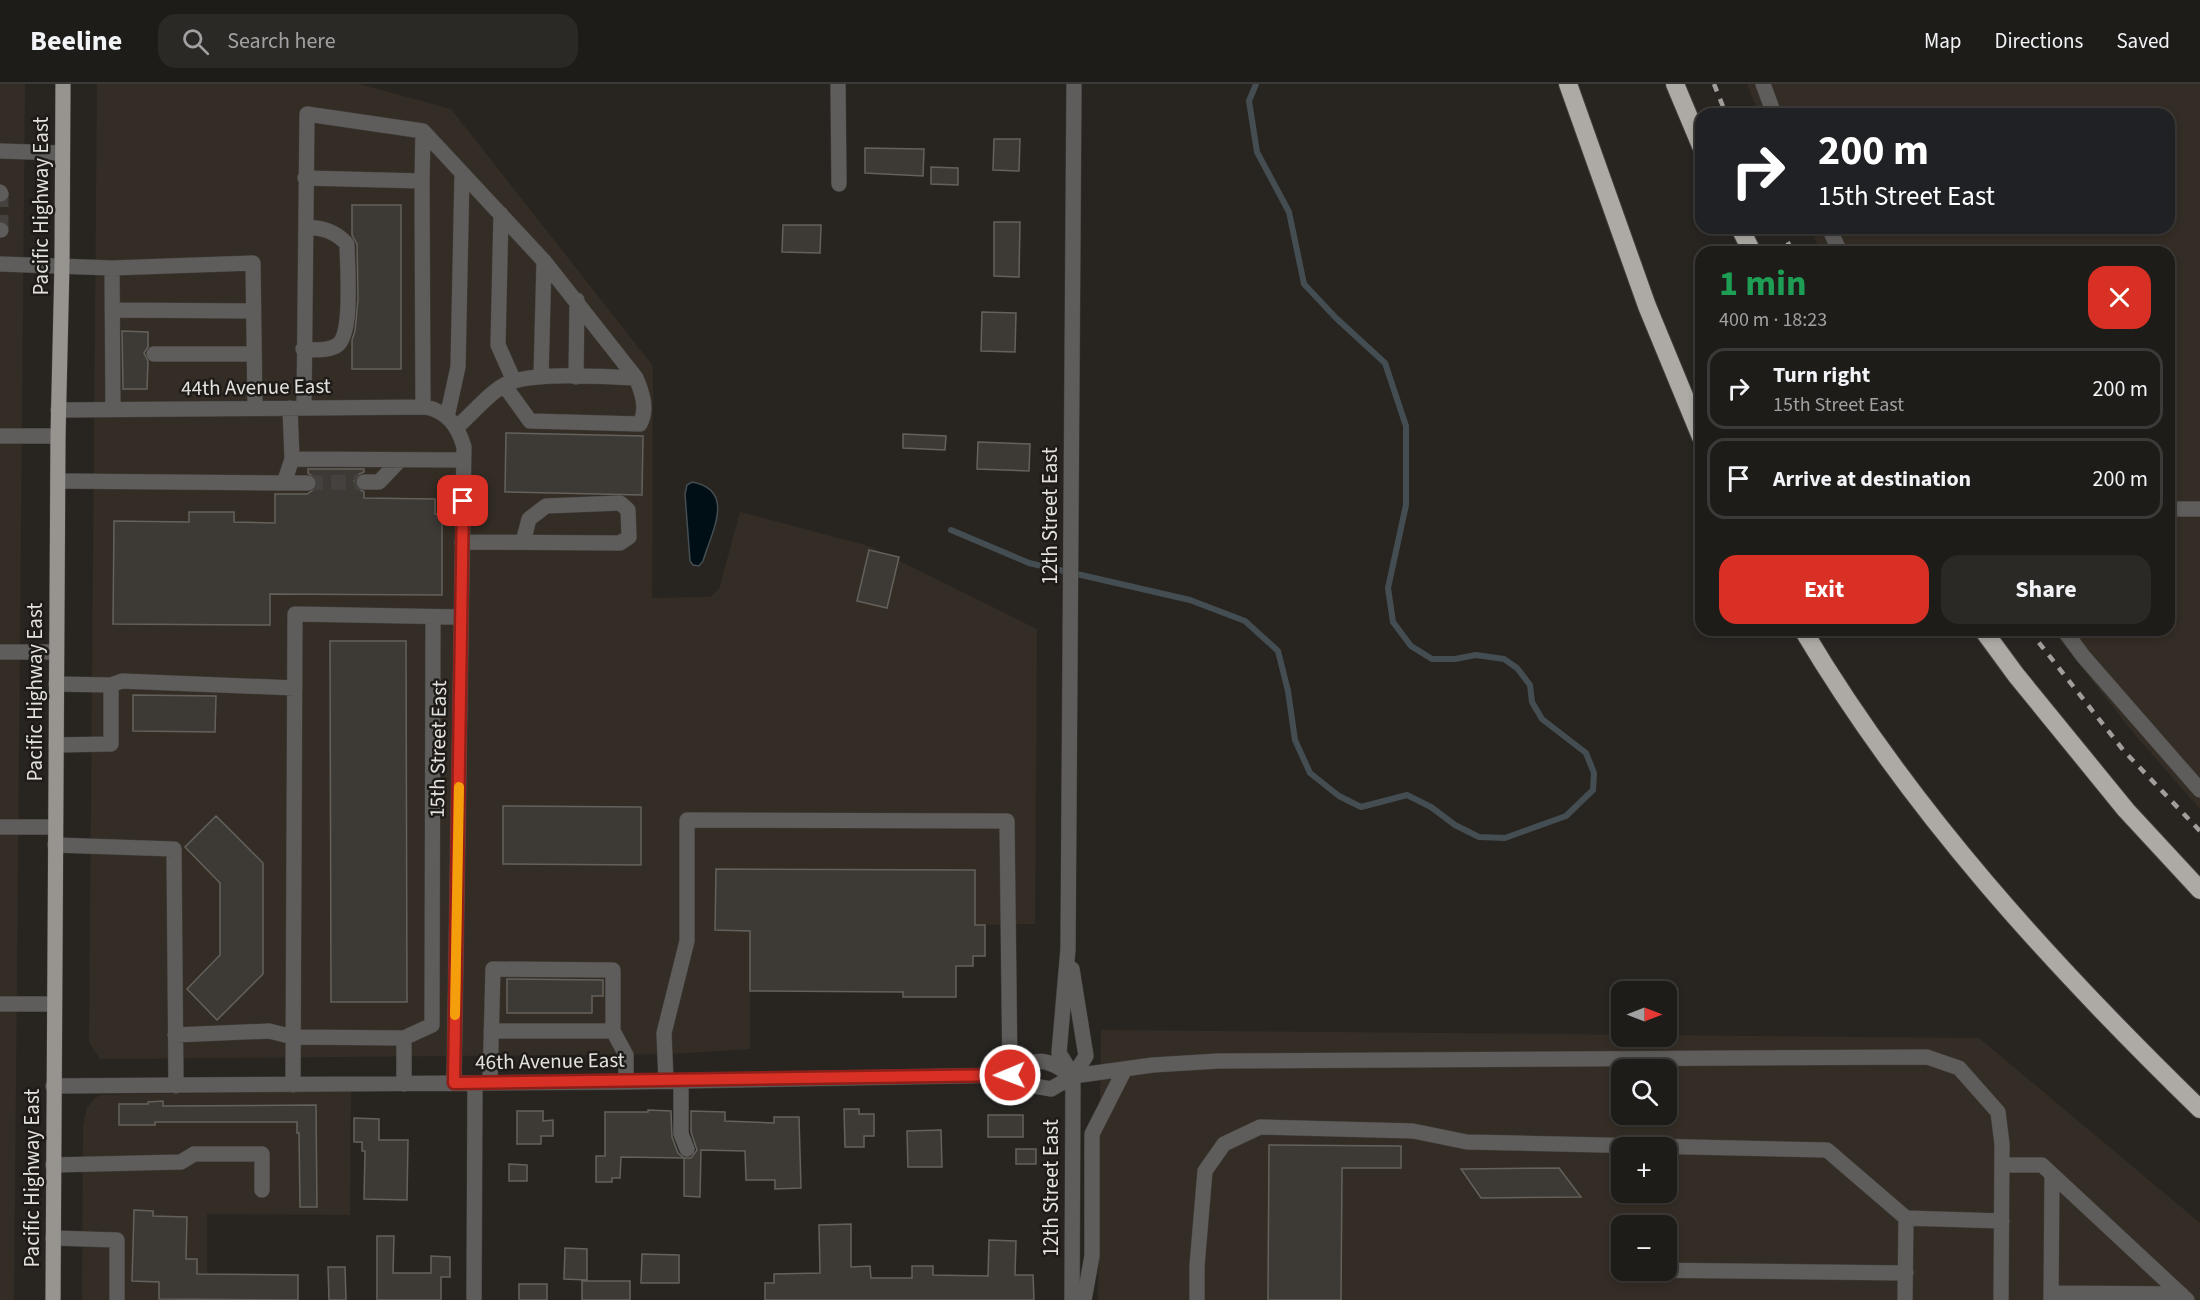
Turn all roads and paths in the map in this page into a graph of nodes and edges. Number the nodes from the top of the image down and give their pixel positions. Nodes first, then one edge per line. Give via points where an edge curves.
1 (63, 84) edge
2 (838, 84) edge
3 (1074, 84) edge
4 (1568, 84) edge
5 (1675, 84) edge
6 (1763, 84) edge
7 (1772, 108) edge
8 (423, 131) junction
9 (1695, 132) edge
10 (0, 151) edge
11 (62, 153) junction
12 (462, 174) junction
13 (305, 178) junction
14 (422, 181) junction
15 (839, 184) dead end
16 (501, 214) junction
17 (306, 227) junction
18 (544, 261) junction
19 (0, 264) edge
20 (62, 264) junction
21 (112, 268) junction
22 (576, 300) junction
23 (112, 310) junction
24 (253, 311) junction
25 (303, 349) junction
26 (154, 354) dead end
27 (254, 354) junction
28 (541, 377) junction
29 (576, 377) junction
30 (636, 378) junction
31 (509, 383) junction
32 (423, 407) junction
33 (255, 408) junction
34 (297, 408) junction
35 (58, 410) junction
36 (113, 410) junction
37 (451, 421) junction
38 (1695, 423) edge
39 (0, 436) edge
40 (58, 436) junction
41 (292, 459) junction
42 (400, 460) junction
43 (463, 460) junction
44 (58, 481) junction
45 (364, 482) tunnel mouth
46 (284, 483) junction
47 (308, 483) tunnel mouth
48 (2175, 509) edge
49 (2200, 509) edge
50 (462, 542) junction
51 (523, 542) junction
52 (433, 617) junction
53 (461, 618) junction
54 (1807, 636) edge
55 (1987, 636) edge
56 (2068, 636) edge
57 (0, 652) edge
58 (56, 652) junction
59 (56, 684) junction
60 (111, 685) junction
61 (295, 688) junction
62 (432, 736) junction
63 (459, 737) junction
64 (56, 745) junction
65 (2200, 790) edge
66 (0, 827) edge
67 (55, 827) junction
68 (432, 833) junction
69 (458, 834) junction
70 (55, 845) junction
71 (2200, 890) edge
72 (1068, 949) junction
73 (432, 981) junction
74 (456, 986) junction
75 (0, 1004) edge
76 (54, 1004) junction
77 (491, 1031) junction
78 (613, 1031) junction
79 (175, 1035) junction
80 (293, 1037) junction
81 (404, 1038) junction
82 (1125, 1069) junction
83 (1010, 1075) junction
84 (1072, 1076) junction
85 (673, 1081) junction
86 (626, 1082) junction
87 (454, 1083) junction
88 (482, 1083) junction
89 (404, 1084) junction
90 (293, 1085) junction
91 (53, 1086) junction
92 (176, 1086) junction
93 (2200, 1109) edge
94 (687, 1149) dead end
95 (53, 1165) junction
96 (2002, 1165) junction
97 (2052, 1175) junction
98 (262, 1190) dead end
99 (1906, 1218) junction
100 (2002, 1221) junction
101 (53, 1238) junction
102 (1677, 1270) edge
103 (1906, 1273) junction
104 (2051, 1296) edge
105 (2184, 1297) edge
106 (53, 1300) edge
107 (117, 1300) edge
108 (474, 1300) edge
109 (1072, 1300) edge
110 (1084, 1300) edge
111 (1197, 1300) edge
112 (1905, 1300) edge
113 (2001, 1300) edge

1 - 11 main road, Pacific Highway East
2 - 15 street
3 - 72 street, 12th Street East
4 - 38 highway via 1655,327
5 - 9 highway
6 - 7 street
8 - 12 street
8 - 13 street via 307,114
8 - 14 street
10 - 11 street
11 - 20 main road, Pacific Highway East
12 - 16 street
12 - 37 street via 458,367
13 - 14 street
13 - 17 street
14 - 32 street
16 - 18 street
16 - 31 street via 498,345
17 - 25 street
17 - 25 street via 338,234 347,244 348,320 338,346
18 - 22 street
18 - 28 street
19 - 20 street
20 - 21 street
20 - 35 main road, Pacific Highway East
21 - 23 street
21 - 24 street via 253,263
22 - 29 street
22 - 30 street
23 - 24 street
23 - 36 street
24 - 27 street
25 - 34 street
26 - 27 street
27 - 33 street
28 - 29 street
28 - 31 street
29 - 30 street
30 - 31 street via 644,405 640,424 530,421
31 - 37 street
32 - 34 street, 44th Avenue East
32 - 37 street, 44th Avenue East via 437,410
33 - 34 street, 44th Avenue East
33 - 36 street, 44th Avenue East
34 - 41 street
35 - 36 street, 44th Avenue East
35 - 40 main road, Pacific Highway East
37 - 43 street, 15th Street East via 464,447
39 - 40 street
40 - 44 main road, Pacific Highway East
41 - 42 street
41 - 46 street
42 - 43 street
42 - 45 street via 379,482
43 - 50 street, 15th Street East
44 - 46 street
44 - 58 main road, Pacific Highway East
46 - 47 street
48 - 49 street
50 - 51 street
50 - 53 street, 15th Street East
51 - 51 street via 620,543 629,537 628,510 620,503 546,506 529,519
52 - 53 street
52 - 61 street via 295,614
52 - 62 street
53 - 63 street, 15th Street East
54 - 93 highway via 1882,750 1970,864 2076,986
55 - 71 highway via 2126,810
56 - 65 street
57 - 58 street
58 - 59 main road, Pacific Highway East
59 - 60 street
59 - 64 main road, Pacific Highway East
60 - 61 street via 122,681
60 - 64 street via 111,744
61 - 80 street
62 - 63 street
62 - 68 street
63 - 69 street, 15th Street East
64 - 67 main road, Pacific Highway East
66 - 67 street
67 - 70 main road, Pacific Highway East
68 - 69 street
68 - 73 street
69 - 74 street, 15th Street East
70 - 76 main road, Pacific Highway East
70 - 79 street via 174,849
72 - 84 street, 12th Street East via 1059,1053
72 - 84 street, 12th Street East via 1086,1056
73 - 74 street
73 - 81 street via 432,1025
74 - 87 street, 15th Street East
75 - 76 street
76 - 91 main road, Pacific Highway East
77 - 78 street
77 - 78 street via 493,969 613,970
77 - 88 street
78 - 86 street via 626,1055
79 - 80 street via 269,1031
79 - 92 street
80 - 81 street
80 - 90 street
81 - 89 street
82 - 84 street
82 - 96 street via 1218,1061 1927,1057 1959,1068 1998,1112
82 - 110 street via 1092,1134 1092,1256
83 - 84 street, 46th Avenue East via 1051,1089
83 - 84 street, 46th Avenue East via 1024,1065 1052,1062
83 - 85 street, 46th Avenue East
83 - 85 street via 1006,821 687,820 687,941 664,1033
84 - 109 street, 12th Street East
85 - 86 street, 46th Avenue East
85 - 94 street
86 - 88 street, 46th Avenue East
87 - 88 street, 46th Avenue East
87 - 89 street, 46th Avenue East
88 - 108 street
89 - 90 street, 46th Avenue East
90 - 92 street, 46th Avenue East
91 - 92 street, 46th Avenue East
91 - 95 main road, Pacific Highway East
95 - 98 street via 181,1162 194,1154 262,1154
95 - 101 main road, Pacific Highway East
96 - 97 street via 2042,1165
96 - 100 street
97 - 104 street
97 - 105 street
99 - 100 street
99 - 103 street
99 - 111 street via 1827,1150 1467,1142 1413,1131 1260,1127 1224,1143 1205,1171
100 - 113 street
101 - 106 main road, Pacific Highway East
101 - 107 street via 117,1240
102 - 103 street
103 - 112 street
104 - 105 street

